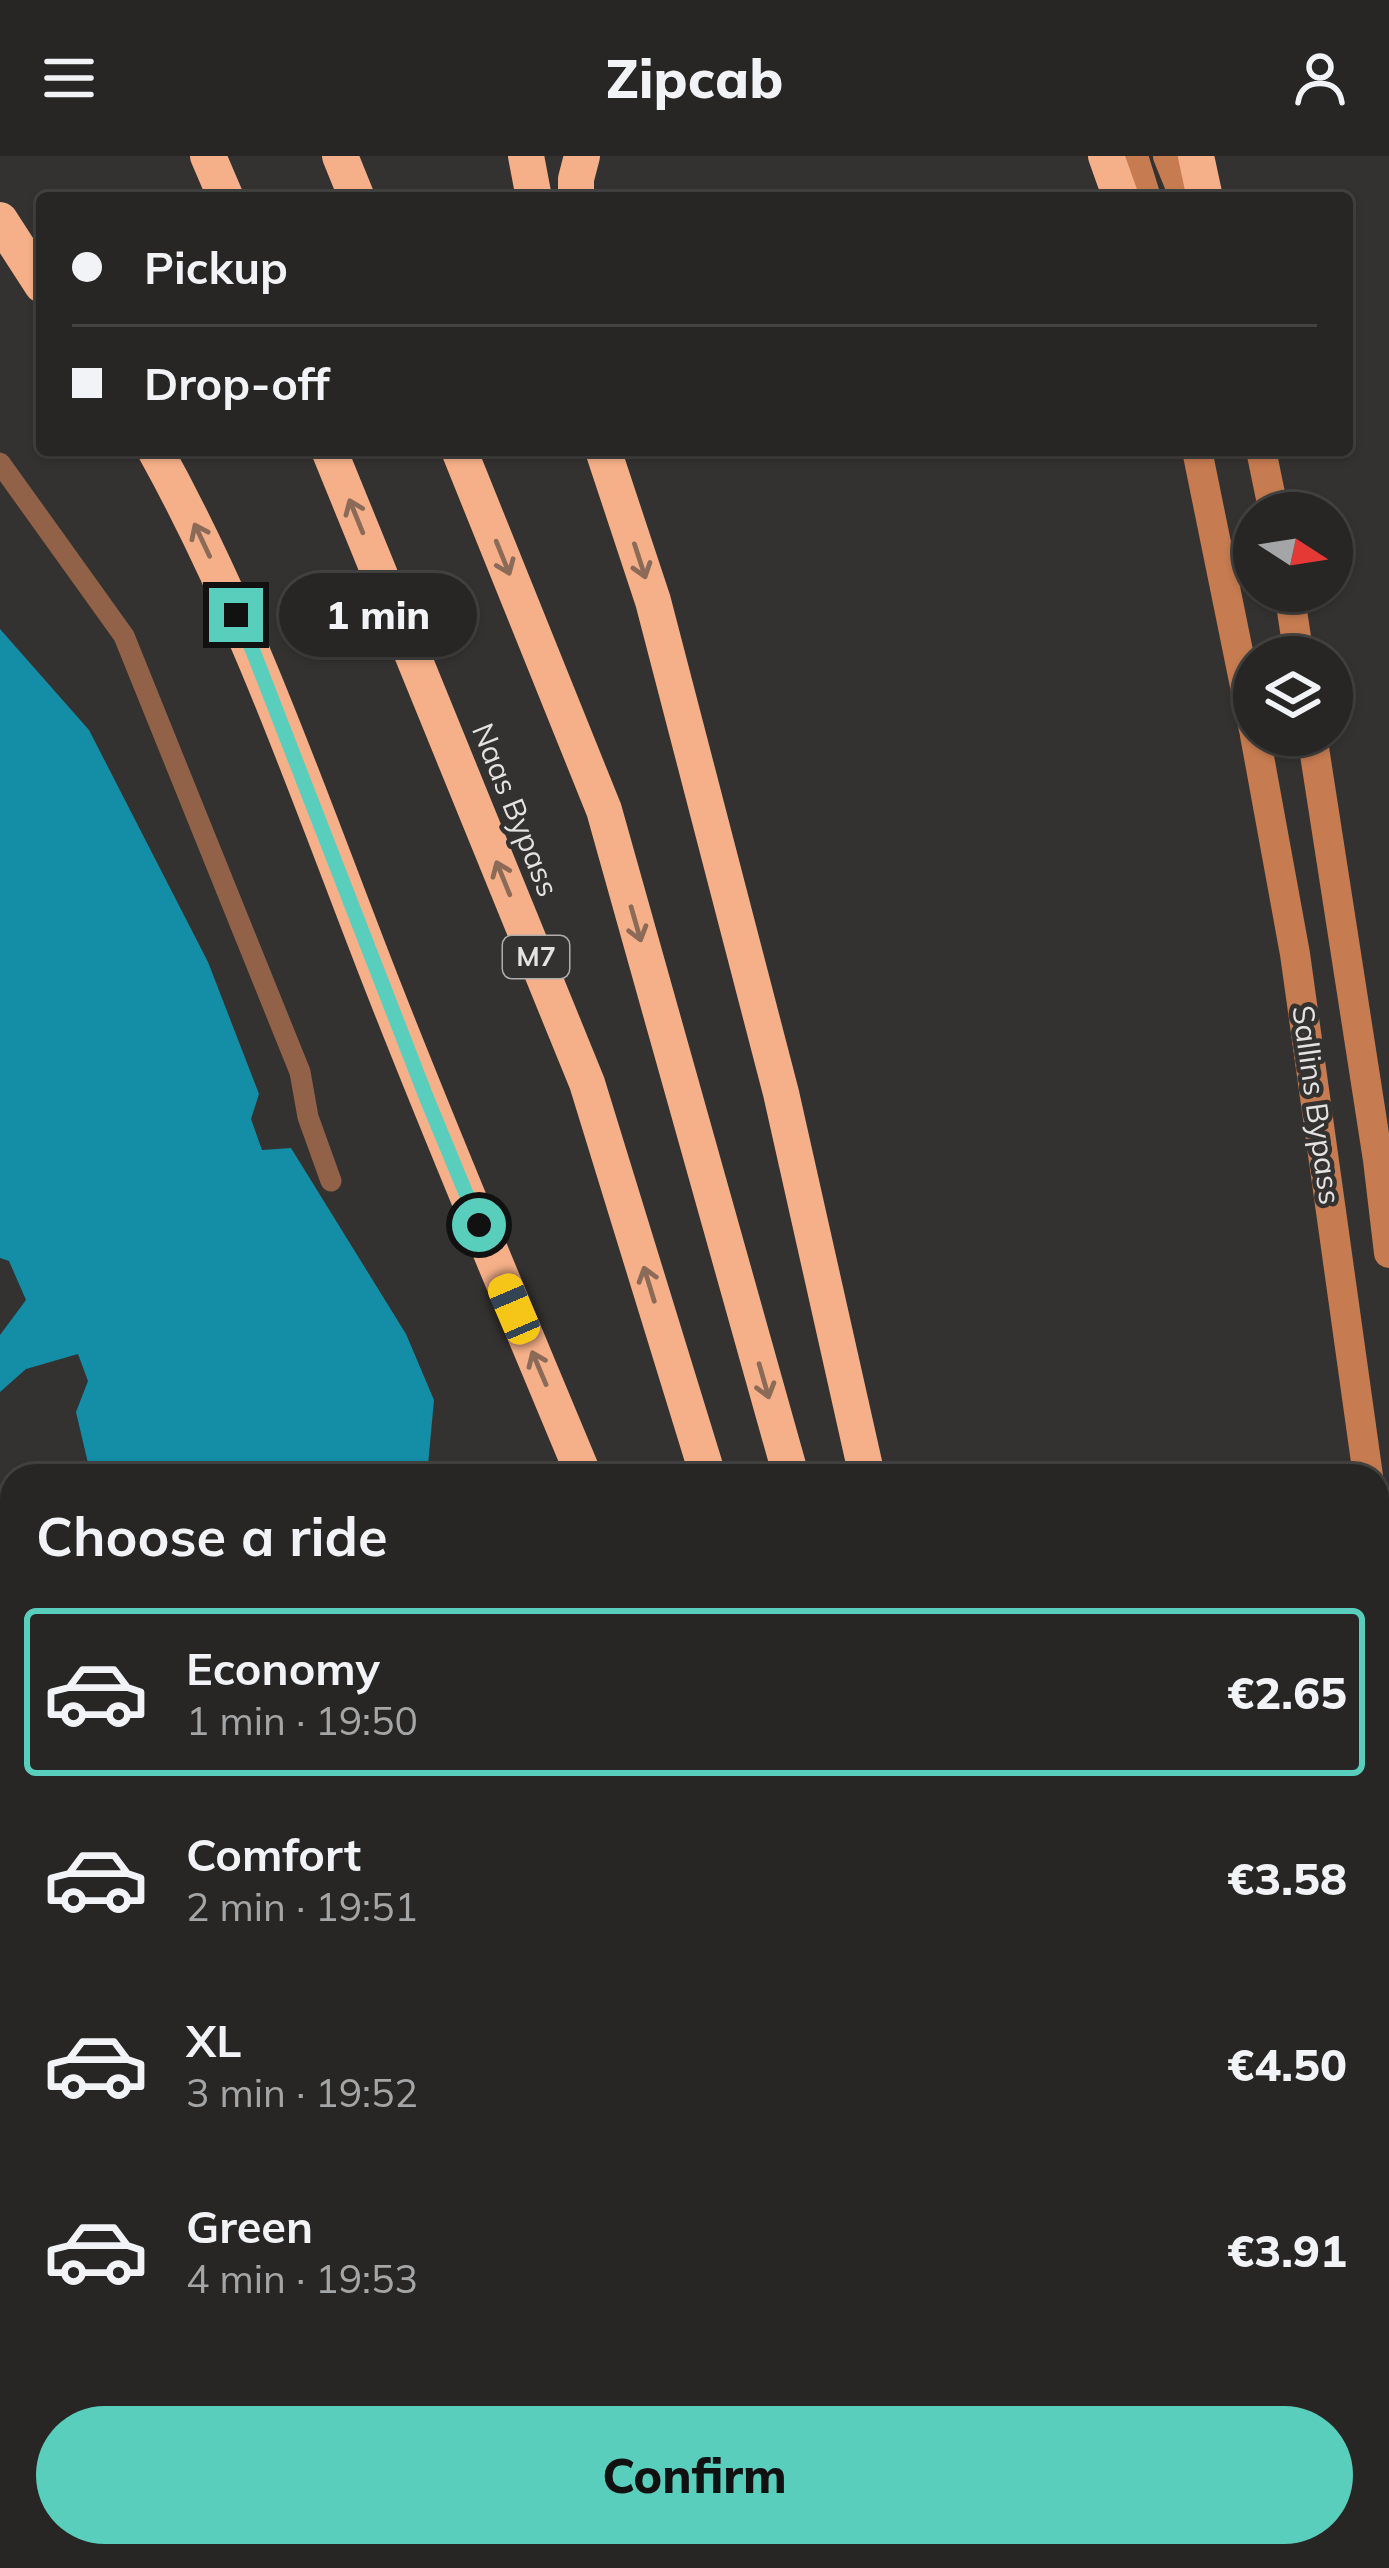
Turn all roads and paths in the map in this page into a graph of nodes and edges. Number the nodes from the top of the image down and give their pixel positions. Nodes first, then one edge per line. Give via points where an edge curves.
1 (208, 156) edge
2 (340, 156) edge
3 (526, 156) edge
4 (582, 156) edge
5 (1106, 156) edge
6 (1133, 156) edge
7 (1168, 156) edge
8 (1196, 156) edge
9 (223, 192) edge
10 (355, 192) edge
11 (533, 192) edge
12 (576, 192) edge
13 (1119, 192) edge
14 (1144, 192) edge
15 (1183, 192) edge
16 (1204, 192) edge
17 (0, 220) edge
18 (0, 266) edge
19 (36, 276) edge
20 (36, 299) edge
21 (158, 456) edge
22 (331, 456) edge
23 (461, 456) edge
24 (605, 456) edge
25 (1198, 456) edge
26 (1262, 456) edge
27 (0, 463) edge
28 (1270, 492) edge
29 (1234, 636) edge
30 (1258, 756) edge
31 (1315, 756) edge
32 (331, 1181) dead end
33 (1389, 1253) edge
34 (579, 1464) edge
35 (704, 1464) edge
36 (788, 1464) edge
37 (865, 1464) edge
38 (1366, 1464) edge

1 - 9 highway
2 - 10 highway
3 - 11 highway
4 - 12 highway
5 - 13 highway
6 - 14 main road
7 - 15 main road
8 - 16 highway
17 - 19 highway
18 - 20 highway
34 -> 21 highway via 253,651
35 -> 22 highway, Naas Bypass / M7 via 587,1083
23 -> 36 highway via 604,810
24 -> 37 highway via 652,601 775,1071
25 - 29 main road, Sallins Bypass
26 - 28 main road
27 - 32 lane via 124,636 300,1072
30 - 38 main road, Sallins Bypass via 1295,954
31 - 33 main road, Sallins Bypass

